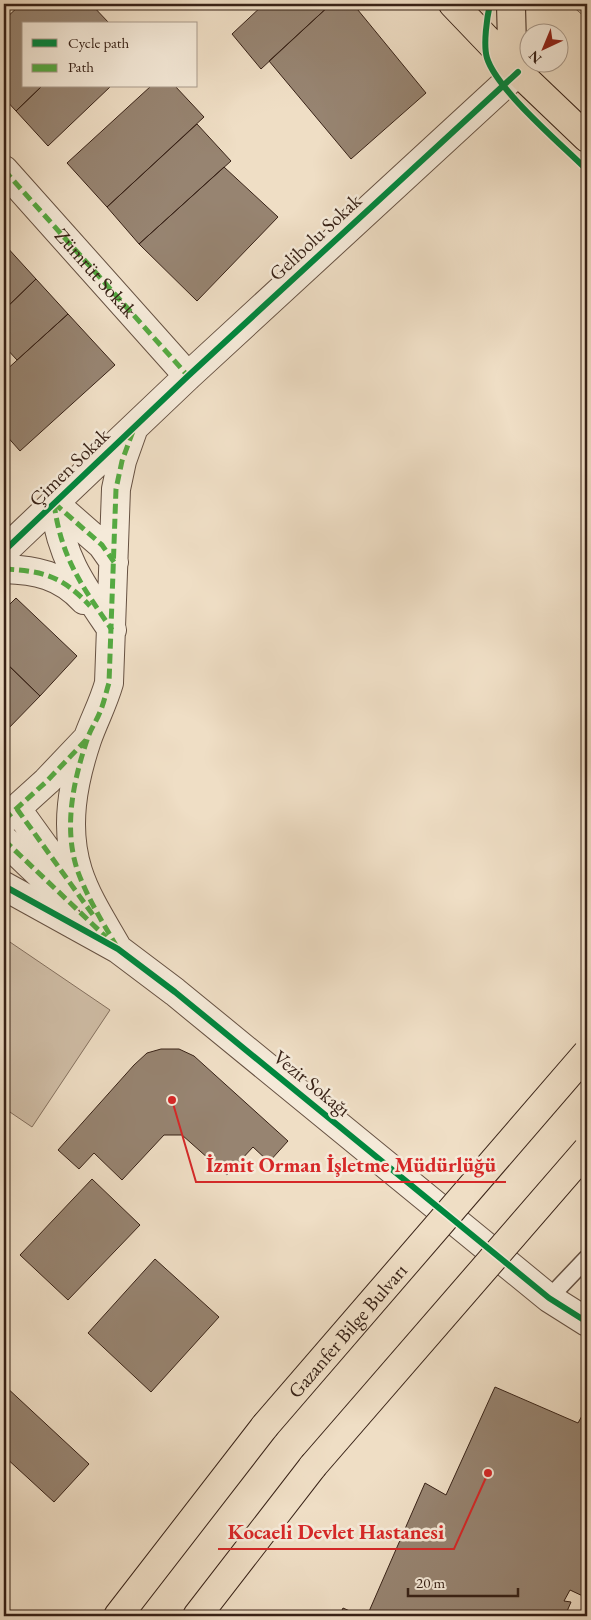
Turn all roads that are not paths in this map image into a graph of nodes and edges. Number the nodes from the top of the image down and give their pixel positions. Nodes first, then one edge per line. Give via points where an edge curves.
1 (453, 4) edge
2 (511, 4) edge
3 (518, 72) junction
4 (587, 138) edge
5 (4, 170) edge
6 (188, 376) junction
7 (134, 427) junction
8 (54, 503) junction
9 (4, 551) edge
10 (114, 562) junction
11 (4, 569) edge
12 (112, 630) junction
13 (88, 738) junction
14 (10, 814) edge
15 (4, 840) edge
16 (4, 886) edge
17 (118, 949) junction
18 (587, 1053) edge
19 (587, 1150) edge
20 (587, 1258) edge
21 (549, 1298) junction
22 (587, 1322) edge
23 (118, 1616) edge
24 (197, 1616) edge

1 - 3 main road
2 - 3 main road via 512,46
3 - 4 main road
3 - 6 street, Gelibolu Sokak
5 - 6 street, Zümrüt Sokak
6 - 7 street, Gelibolu Sokak
7 - 8 street, Çimen Sokak
7 - 10 street via 116,489
8 - 9 street, Çimen Sokak
8 - 10 street via 102,545
8 - 12 street via 57,525 76,578
10 - 12 street
11 - 12 street via 30,570 63,581
12 - 13 street via 109,683
13 - 14 street
13 - 17 street via 72,789 72,841 88,895
14 - 17 street
15 - 17 street
16 - 17 street, Vezir Sokağı
17 - 21 street, Vezir Sokağı
18 - 23 main road, Gazanfer Bilge Bulvarı, bridge via 265,1426
19 - 24 main road, bridge via 313,1466
20 - 21 lane
21 - 22 street, Vezir Sokağı

